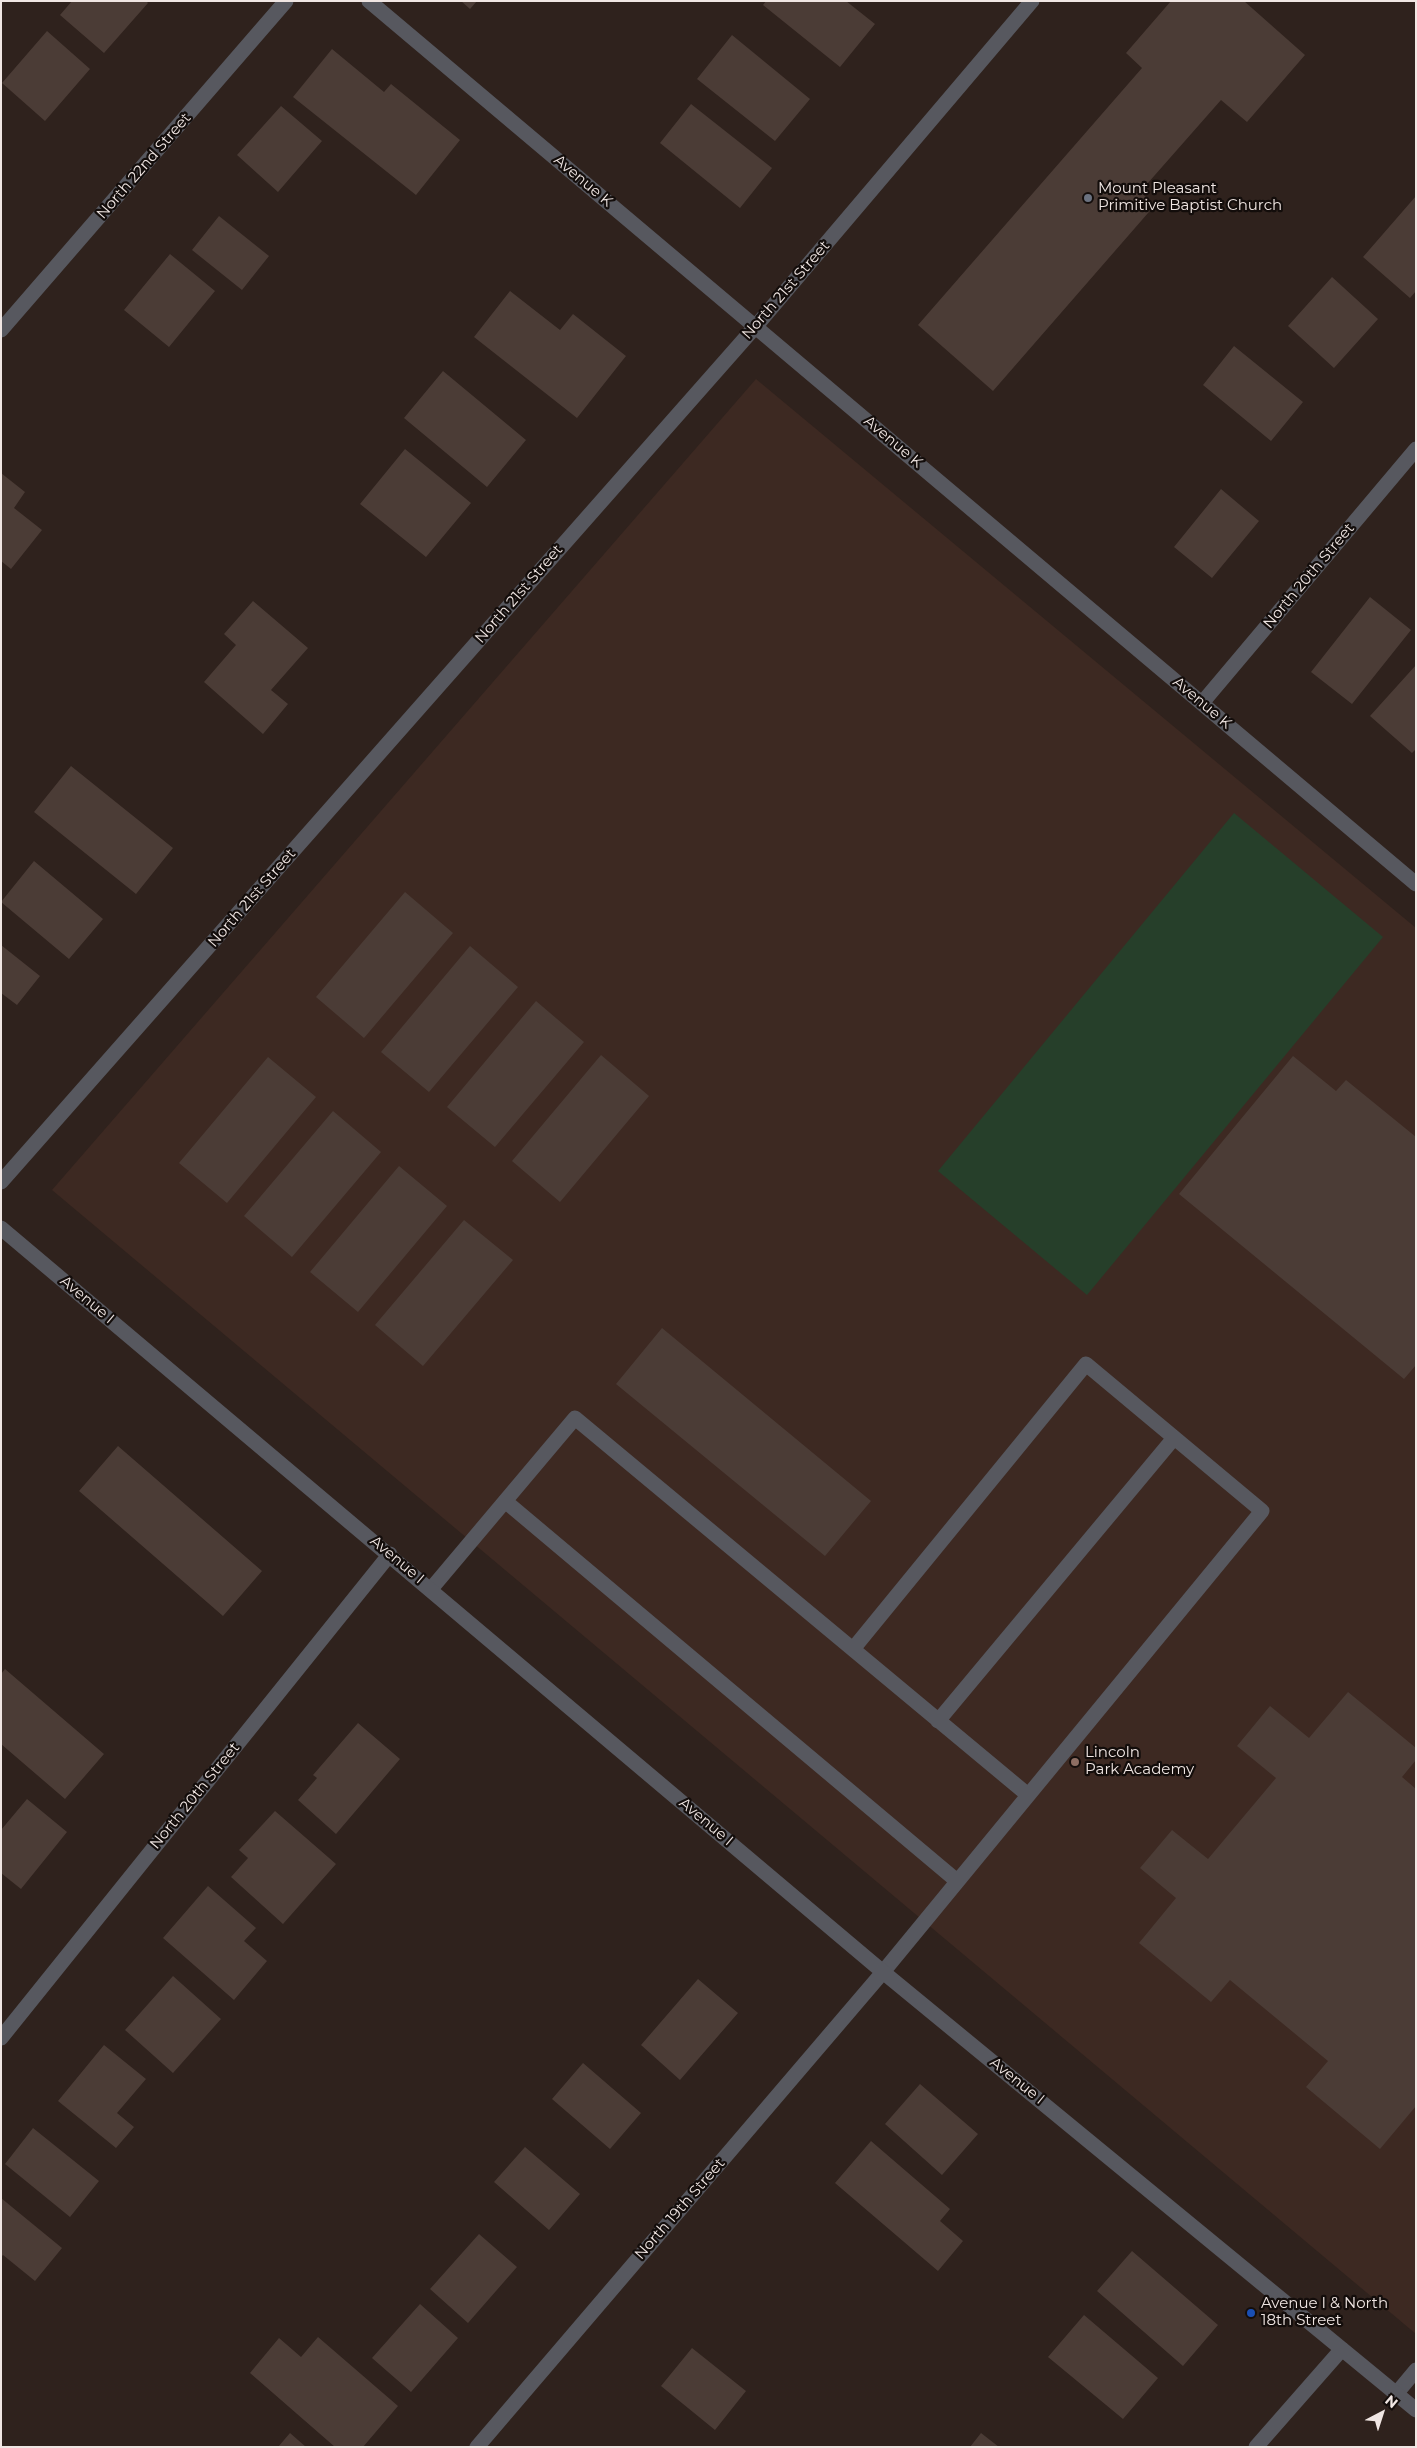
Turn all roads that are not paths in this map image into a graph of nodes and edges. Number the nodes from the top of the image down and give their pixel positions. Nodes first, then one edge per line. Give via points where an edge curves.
1 (286, 1) edge
2 (369, 1) edge
3 (1032, 1) edge
4 (756, 326) junction
5 (1, 330) edge
6 (1416, 449) edge
7 (1202, 703) junction
8 (1416, 884) edge
9 (1, 1182) edge
10 (1, 1228) edge
11 (1174, 1438) junction
12 (505, 1501) junction
13 (390, 1554) junction
14 (431, 1588) junction
15 (853, 1649) junction
16 (938, 1721) junction
17 (1028, 1796) junction
18 (958, 1881) junction
19 (884, 1972) junction
20 (1, 2038) edge
21 (1342, 2349) junction
22 (1416, 2370) edge
23 (1396, 2394) junction
24 (1416, 2410) edge
25 (477, 2447) edge
26 (1256, 2447) edge

1 - 5 street, North 22nd Street
2 - 4 street, Avenue K
3 - 4 street, North 21st Street
4 - 7 street, Avenue K
4 - 9 street, North 21st Street
6 - 7 street, North 20th Street
7 - 8 street, Avenue K
10 - 13 street, Avenue I
11 - 15 street via 1086,1364
11 - 16 street
11 - 17 street, North 19th Street via 1262,1511
12 - 14 street
12 - 15 street via 575,1418
12 - 18 street
13 - 14 street, Avenue I
13 - 20 street, North 20th Street
14 - 19 street, Avenue I
15 - 16 street
16 - 17 street
17 - 18 street, North 19th Street
18 - 19 street, North 19th Street
19 - 21 street, Avenue I
19 - 25 street, North 19th Street
21 - 23 street, Avenue I
21 - 26 street
22 - 23 street
23 - 24 street, Avenue I

